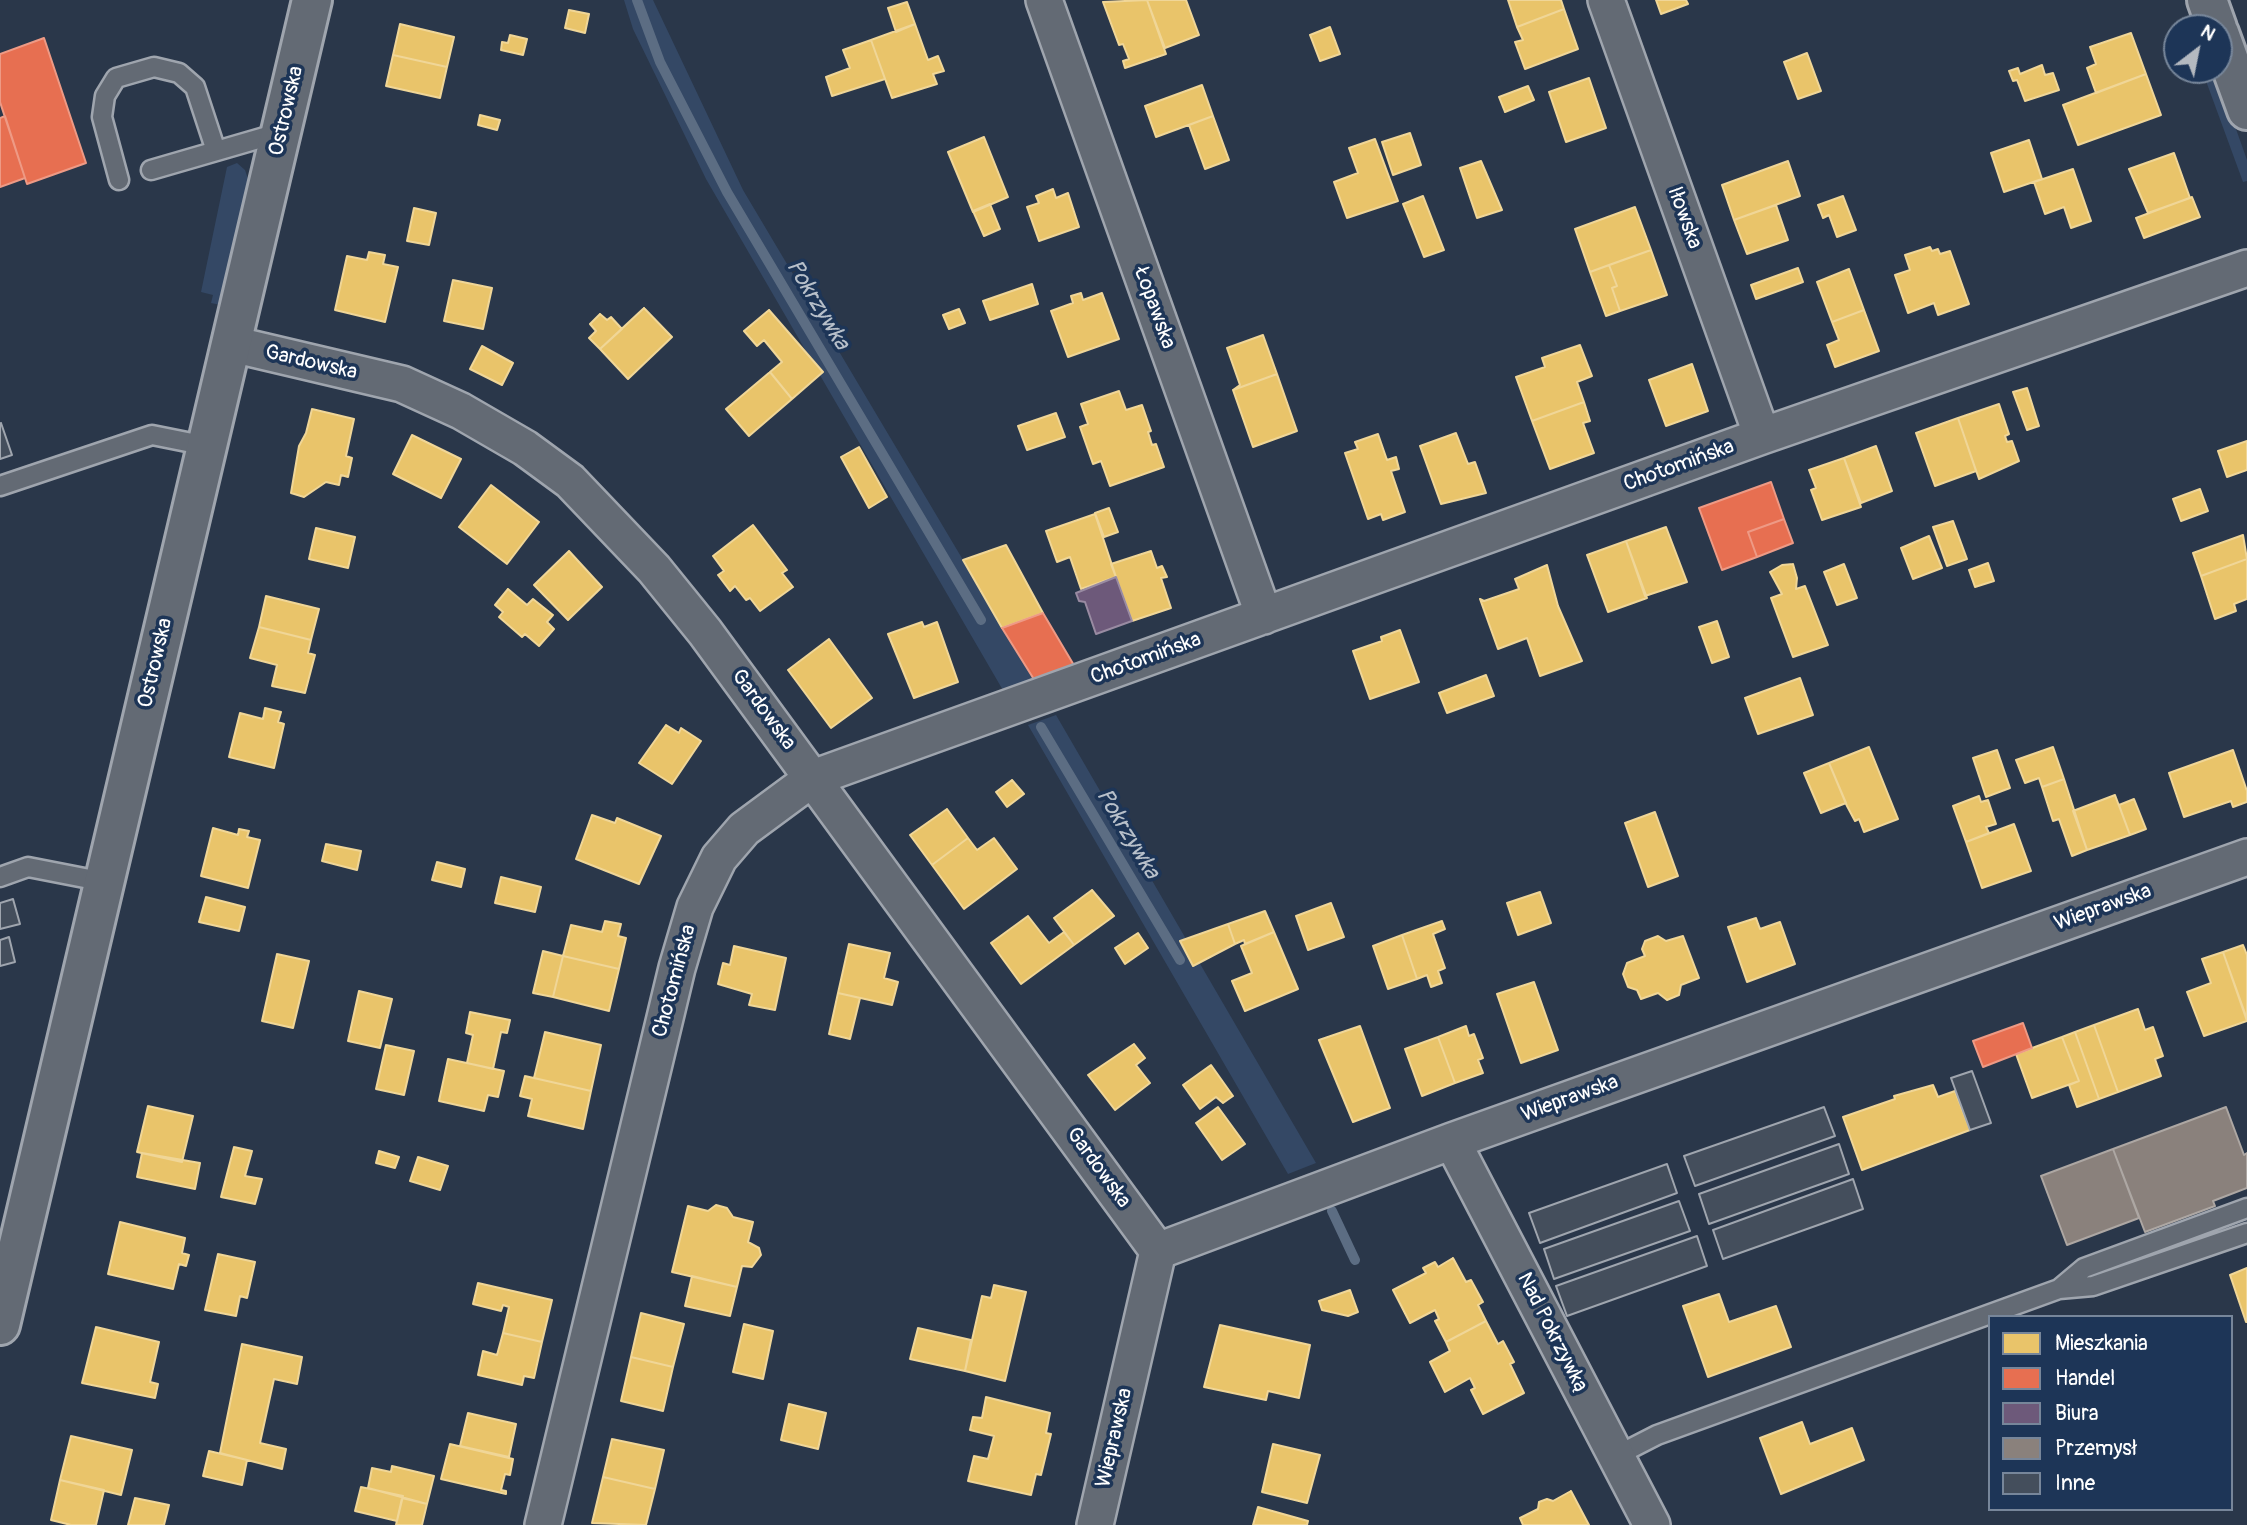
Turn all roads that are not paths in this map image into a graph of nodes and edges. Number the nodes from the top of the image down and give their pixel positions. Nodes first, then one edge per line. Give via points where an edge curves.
1 (312, 0) edge
2 (1044, 0) edge
3 (1606, 0) edge
4 (2233, 71) edge
5 (2247, 110) edge
6 (282, 132) junction
7 (216, 150) junction
8 (151, 170) dead end
9 (119, 180) dead end
10 (2247, 268) edge
11 (232, 344) junction
12 (1762, 436) junction
13 (207, 446) junction
14 (0, 486) edge
15 (1264, 616) junction
16 (813, 779) junction
17 (2247, 857) edge
18 (0, 877) edge
19 (104, 882) junction
20 (1452, 1141) junction
21 (2247, 1208) edge
22 (2247, 1233) edge
23 (1158, 1251) junction
24 (2059, 1289) junction
25 (0, 1325) edge
26 (1616, 1456) junction
27 (543, 1525) edge
28 (1095, 1525) edge
29 (1652, 1525) edge

1 - 6 street, Ostrowska
2 - 15 street, Łopawska
3 - 12 street, Iłowska
4 - 5 street
6 - 7 lane
6 - 11 street, Ostrowska
7 - 8 lane
7 - 9 lane via 195,87 178,73 154,67 116,78 105,96 102,117
10 - 12 street, Chotomińska
11 - 13 street, Ostrowska
11 - 16 street, Gardowska via 402,384 461,411 570,481 663,580
12 - 15 street, Chotomińska
13 - 14 lane via 152,435
13 - 19 street, Ostrowska
15 - 16 street, Chotomińska
16 - 23 street, Gardowska
16 - 27 street, Chotomińska via 744,829 719,858 695,907
17 - 20 street, Wieprawska
18 - 19 lane via 28,867
19 - 25 street, Ostrowska
20 - 23 street, Wieprawska
20 - 26 street, Nad Pokrzywką
21 - 24 lane via 2084,1268
22 - 24 lane via 2093,1286
23 - 28 street, Wieprawska
24 - 26 lane via 1657,1435
26 - 29 street, Nad Pokrzywką

